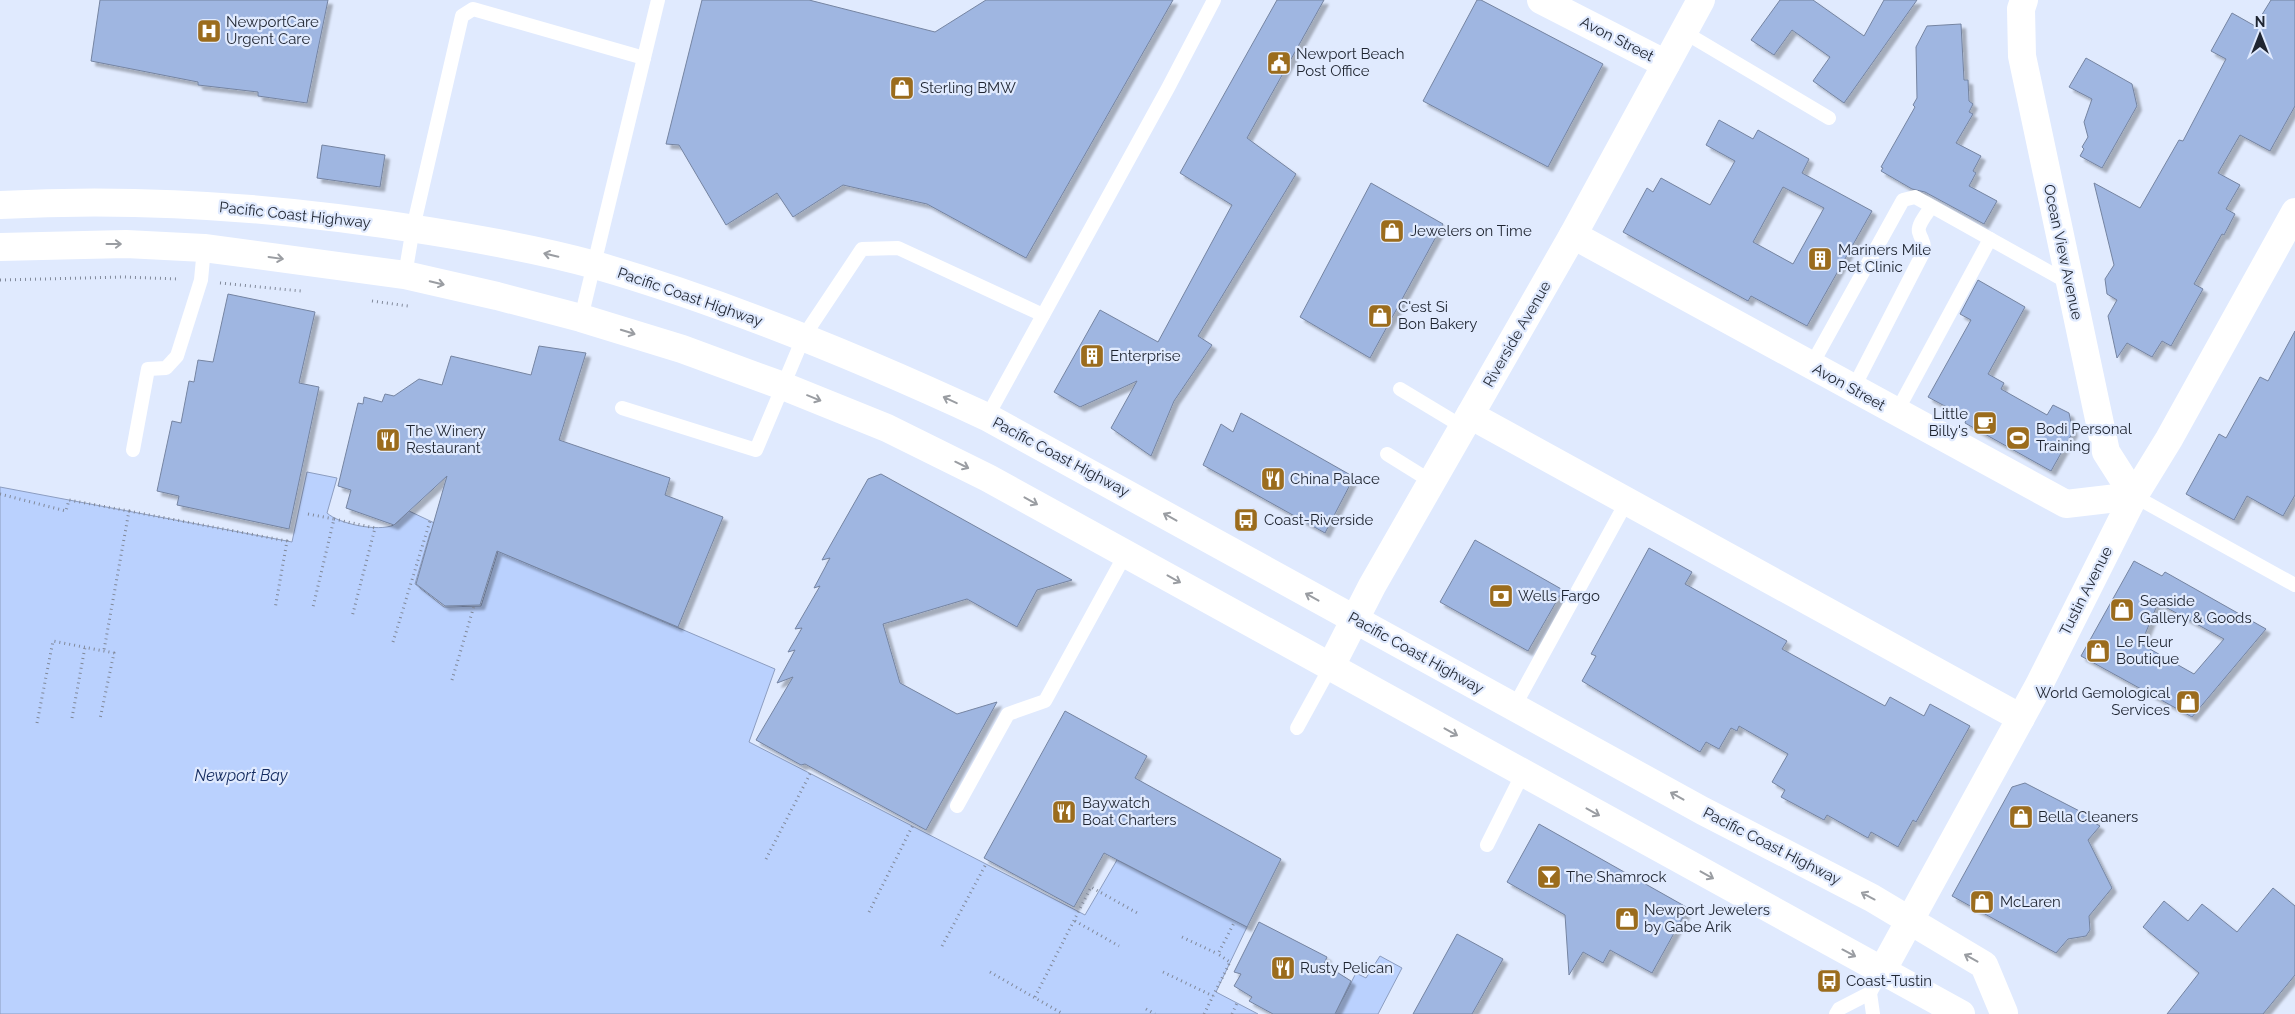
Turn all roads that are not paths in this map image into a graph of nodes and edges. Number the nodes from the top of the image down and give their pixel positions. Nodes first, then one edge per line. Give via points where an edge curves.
1 (658, 0) edge
2 (1214, 0) edge
3 (1542, 0) edge
4 (1701, 0) edge
5 (2024, 0) edge
6 (1684, 32) junction
7 (644, 58) junction
8 (1666, 64) junction
9 (1829, 118) dead end
10 (0, 205) edge
11 (1931, 206) junction
12 (2295, 212) edge
13 (412, 228) junction
14 (1573, 235) junction
15 (1990, 239) junction
16 (66, 245) junction
17 (0, 247) edge
18 (204, 248) junction
19 (0, 262) edge
20 (593, 265) junction
21 (405, 275) junction
22 (2069, 283) junction
23 (1043, 315) junction
24 (581, 318) junction
25 (804, 336) junction
26 (1811, 366) junction
27 (783, 386) junction
28 (1400, 389) dead end
29 (1853, 389) junction
30 (622, 408) dead end
31 (1896, 412) junction
32 (987, 417) junction
33 (1467, 421) junction
34 (133, 450) dead end
35 (1387, 454) dead end
36 (1432, 482) junction
37 (2134, 496) junction
38 (1627, 501) junction
39 (1126, 553) junction
40 (2295, 584) edge
41 (1355, 620) junction
42 (1331, 666) junction
43 (1514, 707) junction
44 (2021, 718) junction
45 (1297, 728) dead end
46 (1523, 773) junction
47 (957, 806) dead end
48 (1487, 844) dead end
49 (1909, 922) junction
50 (1876, 982) junction
51 (1836, 1014) edge
52 (1873, 1014) edge
53 (1961, 1014) edge
54 (2001, 1014) edge

1 - 7 lane
2 - 23 lane
3 - 8 main road, Avon Street
4 - 6 main road, Riverside Avenue
5 - 22 main road, Ocean View Avenue via 2021,9 2022,56
6 - 8 main road, Riverside Avenue
6 - 9 lane
7 - 13 lane via 473,9 462,16
7 - 20 lane
8 - 14 main road, Riverside Avenue
10 - 13 main road, Pacific Coast Highway via 189,205
11 - 15 lane
11 - 26 lane via 1915,198 1903,200
11 - 29 lane via 1919,228 1925,242 1924,251
12 - 37 main road, Tustin Avenue
20 -> 13 main road, Pacific Coast Highway via 479,239
13 - 21 lane
14 - 26 main road, Avon Street
14 - 33 main road, Riverside Avenue
15 - 22 lane
15 - 31 lane
16 - 17 main road
16 -> 18 main road
16 - 19 main road
18 -> 21 main road
18 - 34 lane via 200,280 177,356 166,368 148,369
20 - 24 lane
20 - 25 main road, Pacific Coast Highway
21 -> 24 main road
22 - 37 main road, Ocean View Avenue via 2106,452
23 - 25 lane via 898,248 862,249
23 - 32 lane
24 -> 27 main road via 682,349
25 - 27 lane
32 -> 25 main road, Pacific Coast Highway
26 - 29 main road, Avon Street
27 - 30 lane via 756,450
27 -> 39 main road via 887,428 963,465
28 - 33 lane
29 - 31 main road, Avon Street
31 - 37 main road, Avon Street via 2066,504
41 -> 32 main road, Pacific Coast Highway
33 - 36 main road, Riverside Avenue
33 - 38 main road
35 - 36 lane
36 - 41 main road, Riverside Avenue
37 - 40 lane
37 - 44 main road, Tustin Avenue
38 - 43 lane
38 - 44 main road
39 -> 42 main road
39 - 47 lane via 1045,701 1008,714
41 - 42 main road, Riverside Avenue
41 - 43 main road, Pacific Coast Highway
42 - 45 lane
42 -> 46 main road
49 -> 43 main road, Pacific Coast Highway via 1872,898 1703,811
44 - 49 main road, Tustin Avenue
46 - 48 lane
46 -> 50 main road
49 - 50 main road, Tustin Avenue
54 -> 49 main road, Pacific Coast Highway via 1984,965
50 - 51 lane
50 - 52 lane
50 - 53 main road

